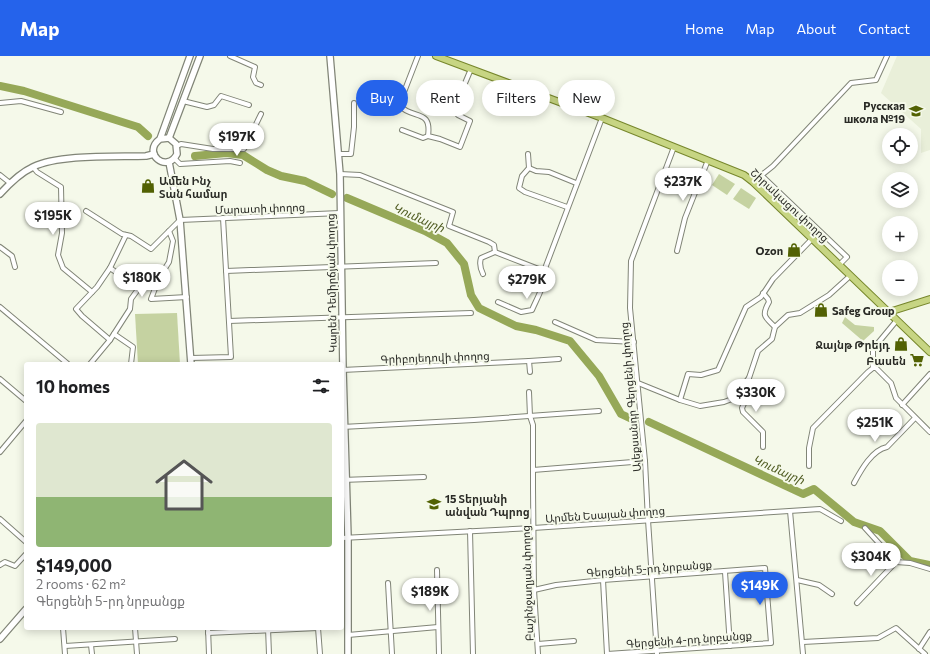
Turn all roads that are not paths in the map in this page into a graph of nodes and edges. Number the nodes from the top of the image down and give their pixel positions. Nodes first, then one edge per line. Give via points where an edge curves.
1 (190, 56) edge
2 (200, 56) edge
3 (230, 56) edge
4 (330, 56) edge
5 (418, 56) edge
6 (436, 56) edge
7 (887, 56) edge
8 (471, 69) junction
9 (262, 86) dead end
10 (183, 101) junction
11 (0, 103) edge
12 (354, 103) dead end
13 (249, 105) dead end
14 (61, 112) dead end
15 (261, 114) dead end
16 (602, 118) junction
17 (402, 130) dead end
18 (428, 136) junction
19 (169, 138) junction
20 (160, 139) junction
21 (177, 146) junction
22 (674, 147) junction
23 (154, 154) junction
24 (338, 154) junction
25 (528, 154) dead end
26 (172, 160) junction
27 (708, 160) junction
28 (240, 163) dead end
29 (33, 167) junction
30 (528, 168) junction
31 (340, 174) junction
32 (0, 175) edge
33 (762, 176) junction
34 (754, 182) junction
35 (10, 183) junction
36 (576, 183) junction
37 (0, 194) edge
38 (567, 207) junction
39 (86, 211) dead end
40 (340, 213) junction
41 (223, 218) junction
42 (180, 220) junction
43 (169, 231) junction
44 (126, 235) junction
45 (812, 239) junction
46 (0, 247) edge
47 (677, 251) dead end
48 (495, 252) junction
49 (436, 263) dead end
50 (839, 265) junction
51 (341, 266) junction
52 (15, 267) dead end
53 (110, 268) junction
54 (226, 271) junction
55 (544, 271) junction
56 (482, 274) dead end
57 (850, 276) junction
58 (92, 292) junction
59 (763, 293) junction
60 (187, 297) junction
61 (930, 299) edge
62 (498, 302) dead end
63 (0, 307) edge
64 (889, 312) junction
65 (471, 313) dead end
66 (342, 317) junction
67 (897, 320) junction
68 (229, 321) junction
69 (555, 322) dead end
70 (775, 327) junction
71 (114, 334) junction
72 (110, 340) junction
73 (634, 342) junction
74 (930, 352) edge
75 (559, 359) dead end
76 (191, 361) edge
77 (66, 362) edge
78 (92, 362) edge
79 (131, 362) edge
80 (342, 362) edge
81 (529, 362) junction
82 (873, 368) junction
83 (344, 370) edge
84 (530, 372) dead end
85 (930, 374) edge
86 (749, 378) junction
87 (0, 379) edge
88 (638, 383) junction
89 (529, 392) dead end
90 (24, 398) edge
91 (680, 400) junction
92 (902, 405) junction
93 (599, 411) dead end
94 (530, 416) junction
95 (915, 418) junction
96 (24, 423) edge
97 (344, 427) edge
98 (930, 432) edge
99 (763, 447) dead end
100 (0, 452) edge
101 (645, 461) junction
102 (809, 466) dead end
103 (533, 470) junction
104 (424, 477) dead end
105 (344, 479) edge
106 (854, 483) dead end
107 (790, 511) junction
108 (0, 520) edge
109 (648, 520) junction
110 (841, 522) dead end
111 (533, 528) junction
112 (865, 528) dead end
113 (470, 531) junction
114 (345, 538) edge
115 (24, 540) edge
116 (24, 556) edge
117 (896, 562) junction
118 (0, 565) edge
119 (930, 569) edge
120 (437, 570) dead end
121 (725, 572) junction
122 (653, 576) junction
123 (603, 580) junction
124 (797, 580) junction
125 (388, 583) dead end
126 (534, 590) junction
127 (832, 594) dead end
128 (857, 603) dead end
129 (24, 611) edge
130 (438, 627) junction
131 (63, 630) edge
132 (135, 630) edge
133 (208, 630) edge
134 (268, 630) edge
135 (318, 630) edge
136 (391, 632) junction
137 (930, 632) edge
138 (348, 635) junction
139 (0, 639) edge
140 (175, 639) dead end
141 (574, 641) dead end
142 (136, 642) junction
143 (802, 642) junction
144 (771, 643) joint
145 (91, 644) junction
146 (538, 644) junction
147 (65, 646) junction
148 (730, 646) junction
149 (919, 649) junction
150 (657, 653) edge
151 (66, 654) edge
152 (92, 654) edge
153 (137, 654) edge
154 (209, 654) edge
155 (269, 654) edge
156 (320, 654) edge
157 (348, 654) edge
158 (392, 654) edge
159 (439, 654) edge
160 (473, 654) edge
161 (538, 654) edge
162 (607, 654) edge
163 (803, 654) edge
164 (925, 654) edge

1 - 20 street
2 - 10 street
3 - 9 street via 255,67 253,77 256,83
4 - 24 street, Կարեն Դեմիրճյան փողոց
5 - 18 street via 399,105 403,110 425,118 428,123
6 - 8 main road, Շիրակացու փողոց
7 - 33 street via 876,80 851,83
8 - 16 main road, Շիրակացու փողոց
8 - 18 street via 460,95 458,115 470,121 460,147
10 - 13 street via 207,106 214,105 221,96
10 - 19 street
11 - 14 street via 21,101
12 - 24 street via 351,154
15 - 21 street via 244,149 213,149 181,144
16 - 22 main road, Շիրակացու փողոց
16 - 36 street
17 - 18 street via 423,138
19 - 20 street
19 - 21 street
20 - 23 street via 154,145
21 - 26 street via 177,154
22 - 27 main road, Շիրակացու փողոց
22 - 73 street, Ալեքսանդր Գերցենի փողոց via 631,261 630,308
23 - 26 street via 160,161
23 - 29 street via 69,159
24 - 31 street, Կարեն Դեմիրճյան փողոց
25 - 30 street
26 - 28 street via 180,164 230,161
26 - 42 street
27 - 34 main road, Շիրակացու փողոց via 744,175
27 - 47 street via 685,218
29 - 35 street
29 - 58 street via 60,187 62,233 58,255 63,268
30 - 36 street via 549,172
30 - 38 street via 522,176 519,188
31 - 40 street, Կարեն Դեմիրճյան փողոց
31 - 48 street via 360,175 454,212 449,226 489,242 494,245
32 - 35 street
33 - 34 street
33 - 50 street via 847,257
34 - 45 main road, Շիրակացու փողոց
35 - 37 street
36 - 38 street
38 - 55 street
39 - 44 street
40 - 41 street, Մարատի փողոց
40 - 51 street, Կարեն Դեմիրճյան փողոց
41 - 42 street, Մարատի փողոց
41 - 54 street
42 - 43 street
42 - 60 street
43 - 44 street via 151,249
43 - 60 street via 173,242 170,262 158,278 151,299
44 - 53 street
45 - 50 main road, Շիրակացու փողոց
45 - 59 street via 773,279
46 - 52 street via 12,256
48 - 55 street
48 - 56 street via 481,258 479,262
49 - 51 street
50 - 57 main road, Շիրակացու փողոց
51 - 54 street
51 - 66 street, Կարեն Դեմիրճյան փողոց
53 - 58 street
53 - 71 street via 139,288 131,299 130,309
54 - 68 street
55 - 62 street via 542,288 532,310 522,312
57 - 64 main road, Շիրակացու փողոց
57 - 70 street via 829,295 800,313 788,315
58 - 72 street via 76,309
59 - 70 street via 769,302 765,309 765,317
59 - 91 street via 746,307 718,370 701,375 688,374
60 - 76 street
61 - 64 main road
63 - 77 street
64 - 67 main road, Շիրակացու փողոց
65 - 66 street
66 - 68 street
66 - 80 street, Կարեն Դեմիրճյան փողոց
67 - 74 main road, Շիրակացու փողոց
67 - 82 street via 873,348
68 - 76 street via 231,357
69 - 73 street via 596,340
70 - 86 street via 772,338 758,351
71 - 72 street
71 - 79 street via 133,347
72 - 78 street
73 - 88 street, Ալեքսանդր Գերցենի փողոց
75 - 81 street, Գրիբոյեդովի փողոց
81 - 83 street, Գրիբոյեդովի փողոց
81 - 84 street
82 - 92 street via 891,383 896,398
82 - 102 street via 813,428
85 - 92 street
86 - 91 street via 735,396 724,402 700,406
86 - 99 street via 747,399 742,408 763,432
87 - 90 street
88 - 91 street
88 - 101 street, Ալեքսանդր Գերցենի փողոց
89 - 94 street, Բաշինջաղյան փողոց
92 - 95 street
93 - 94 street
94 - 97 street
94 - 103 street, Բաշինջաղյան փողոց via 533,425
95 - 98 street
95 - 106 street via 888,447 881,448 864,466
96 - 100 street
101 - 103 street
101 - 109 street, Ալեքսանդր Գերցենի փողոց
103 - 111 street, Բաշինջաղյան փողոց
104 - 105 street
105 - 114 street, Կարեն Դեմիրճյան փողոց
107 - 109 street, Արմեն Եսայան փողոց
107 - 110 street, Արմեն Եսայան փողոց via 820,509
107 - 124 street
108 - 115 street
109 - 111 street, Արմեն Եսայան փողոց
109 - 122 street, Ալեքսանդր Գերցենի փողոց
111 - 113 street, Արմեն Եսայան փողոց
111 - 126 street, Բաշինջաղյան փողոց
112 - 117 street
113 - 114 street, Արմեն Եսայան փողոց
113 - 160 street
114 - 138 street, Կարեն Դեմիրճյան փողոց
116 - 118 street via 15,566 5,562
117 - 119 street via 910,562
117 - 128 street
120 - 130 street
121 - 122 street, Գերցենի 5-րդ նրբանցք
121 - 144 street, Գերցենի 5-րդ նրբանցք via 765,568
121 - 148 street
122 - 123 street, Գերցենի 5-րդ նրբանցք
122 - 150 street, Ալեքսանդր Գերցենի փողոց
123 - 126 street, Գերցենի 5-րդ նրբանցք
123 - 162 street
124 - 127 street via 819,584
124 - 143 street
125 - 136 street
126 - 146 street, Բաշինջաղյան փողոց
129 - 139 street
130 - 136 street
130 - 159 street
131 - 147 street
132 - 142 street
133 - 154 street
134 - 155 street
135 - 156 street
136 - 138 street
136 - 158 street
137 - 149 street
138 - 157 street, Կարեն Դեմիրճյան փողոց
140 - 142 street
141 - 146 street
142 - 145 street
142 - 153 street
143 - 149 street via 878,638 896,628
143 - 163 street
144 - 148 street, Գերցենի 4-րդ նրբանցք
145 - 147 street
145 - 152 street
146 - 161 street, Բաշինջաղյան փողոց
147 - 151 street
148 - 150 street, Գերցենի 4-րդ նրբանցք
149 - 164 street
150 - 162 street, Գերցենի 4-րդ նրբանցք

